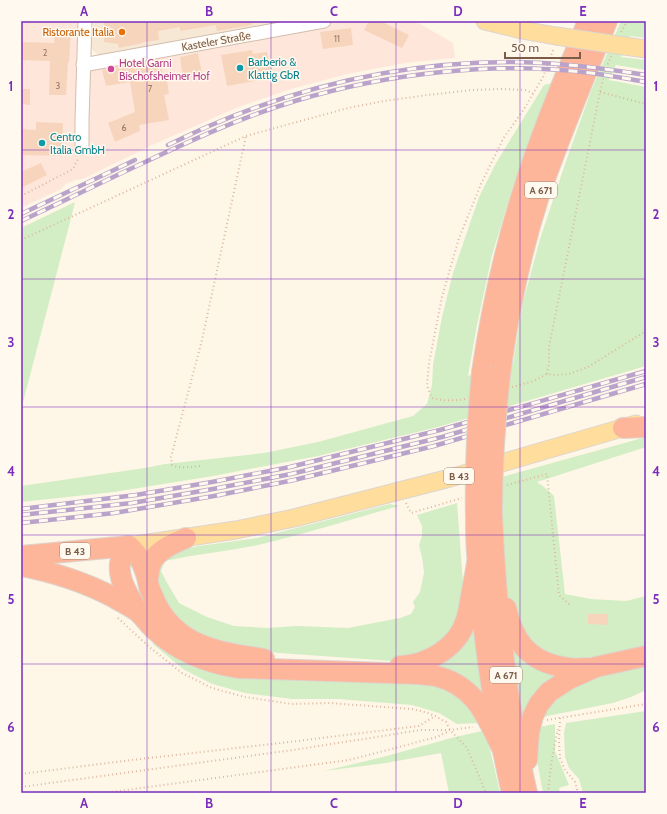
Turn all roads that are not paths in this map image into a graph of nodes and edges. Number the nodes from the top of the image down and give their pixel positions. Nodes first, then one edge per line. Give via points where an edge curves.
1 (85, 21) edge
2 (324, 21) edge
3 (485, 21) edge
4 (588, 21) edge
5 (616, 39) edge
6 (646, 49) edge
7 (83, 65) junction
8 (82, 148) dead end
9 (646, 421) edge
10 (646, 427) edge
11 (623, 428) junction
12 (484, 516) junction
13 (186, 538) junction
14 (129, 546) junction
15 (21, 556) edge
16 (486, 562) junction
17 (21, 566) edge
18 (148, 581) junction
19 (138, 612) junction
20 (646, 656) edge
21 (596, 667) junction
22 (503, 750) junction
23 (522, 791) edge

1 - 7 street
2 - 7 street, Kasteler Straße
3 - 5 main road, bridge via 556,39
4 - 12 highway, A 671, bridge via 535,154 502,265 482,372 478,416 476,460
5 - 6 main road
5 - 12 highway, A 671, bridge via 552,161 528,234 506,334 494,426 492,485
7 - 8 street
9 - 11 main road, B 43
10 - 11 highway
11 - 13 main road, B 43 via 361,502 236,530
12 - 16 highway, A 671
13 - 14 main road, B 43
13 - 18 highway via 168,545 154,557
14 - 15 highway, B 43
14 - 18 highway via 136,552
14 - 19 highway via 121,559 121,576 126,592
16 - 18 highway via 467,620 459,634 449,646 433,658 404,666 280,661 210,647 190,640 166,620 155,601
16 - 21 highway via 513,632 524,649 550,665 568,668
16 - 22 highway, A 671 via 482,617
16 - 23 highway, A 671 via 500,629
17 - 19 highway via 61,575 82,583 102,591
19 - 22 highway via 176,647 200,659 225,666 417,674 436,676 452,682 468,692 478,703
20 - 21 highway
21 - 23 highway via 569,679 550,692 539,704 529,732
22 - 23 highway, A 671

